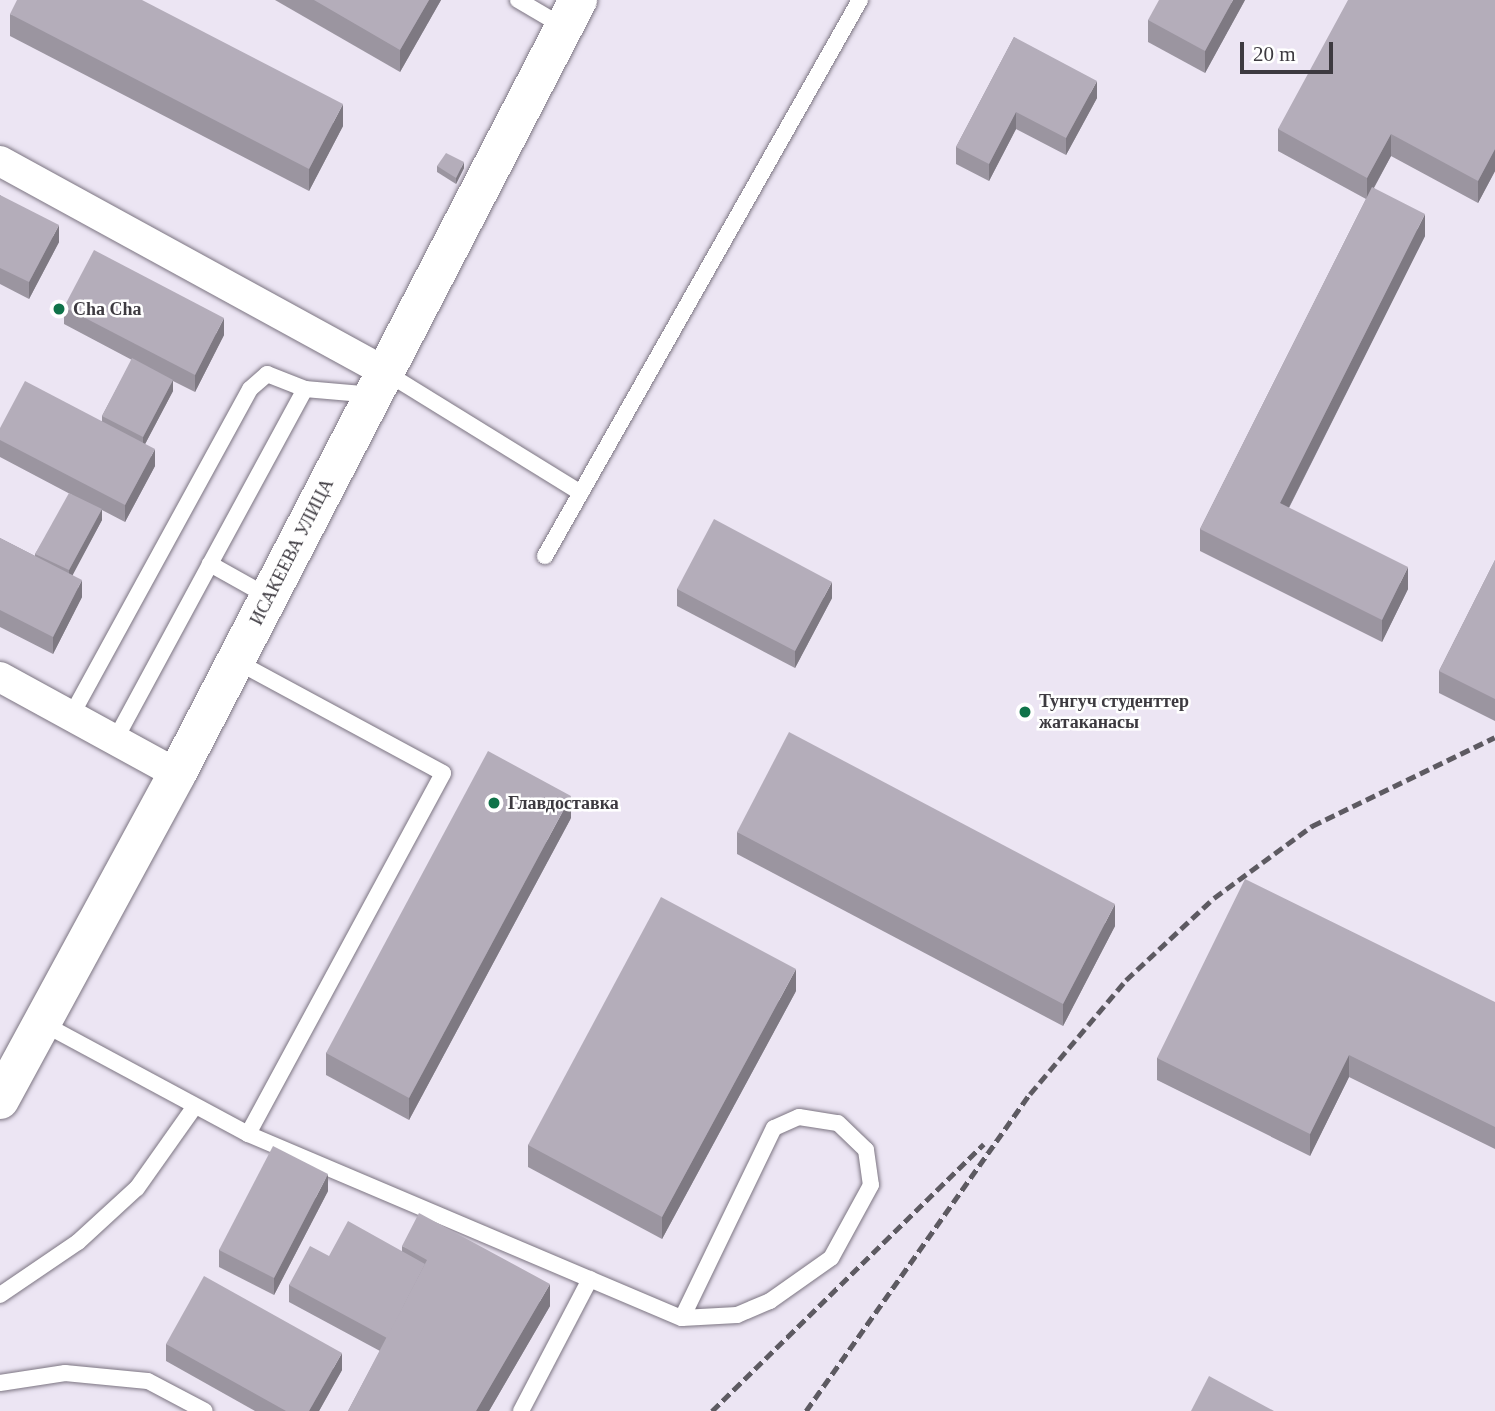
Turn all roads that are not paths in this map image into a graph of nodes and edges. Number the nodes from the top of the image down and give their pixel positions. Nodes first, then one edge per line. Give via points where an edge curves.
1 (518, 0) edge
2 (860, 0) edge
3 (571, 14) edge
4 (0, 161) edge
5 (379, 384) junction
6 (304, 389) junction
7 (581, 493) junction
8 (545, 556) dead end
9 (210, 564) junction
10 (268, 597) junction
11 (236, 661) junction
12 (0, 677) edge
13 (71, 716) junction
14 (115, 740) junction
15 (177, 774) junction
16 (42, 1023) junction
17 (0, 1100) edge
18 (195, 1105) junction
19 (248, 1134) junction
20 (590, 1279) junction
21 (0, 1295) edge
22 (682, 1318) junction
23 (0, 1383) edge
24 (205, 1411) edge
25 (521, 1411) edge

1 - 3 lane
2 - 7 lane
3 - 5 street, ИСАКЕЕВА УЛИЦА
4 - 5 street
5 - 6 lane
5 - 7 lane
5 - 10 street, ИСАКЕЕВА УЛИЦА
6 - 9 lane
6 - 13 lane via 267,374 250,389
7 - 8 lane
9 - 10 lane
9 - 14 lane
10 - 11 street, ИСАКЕЕВА УЛИЦА
11 - 15 street, ИСАКЕЕВА УЛИЦА
11 - 19 lane via 443,773
12 - 13 street
13 - 14 street
14 - 15 street
15 - 16 street, ИСАКЕЕВА УЛИЦА
16 - 17 street, ИСАКЕЕВА УЛИЦА
16 - 18 lane
18 - 19 lane
18 - 21 lane via 137,1188 78,1242
19 - 20 lane
20 - 22 lane
20 - 25 lane
22 - 22 lane via 774,1128 799,1116 838,1123 866,1150 871,1185 831,1258 770,1301 737,1315
23 - 24 lane via 65,1373 148,1381

